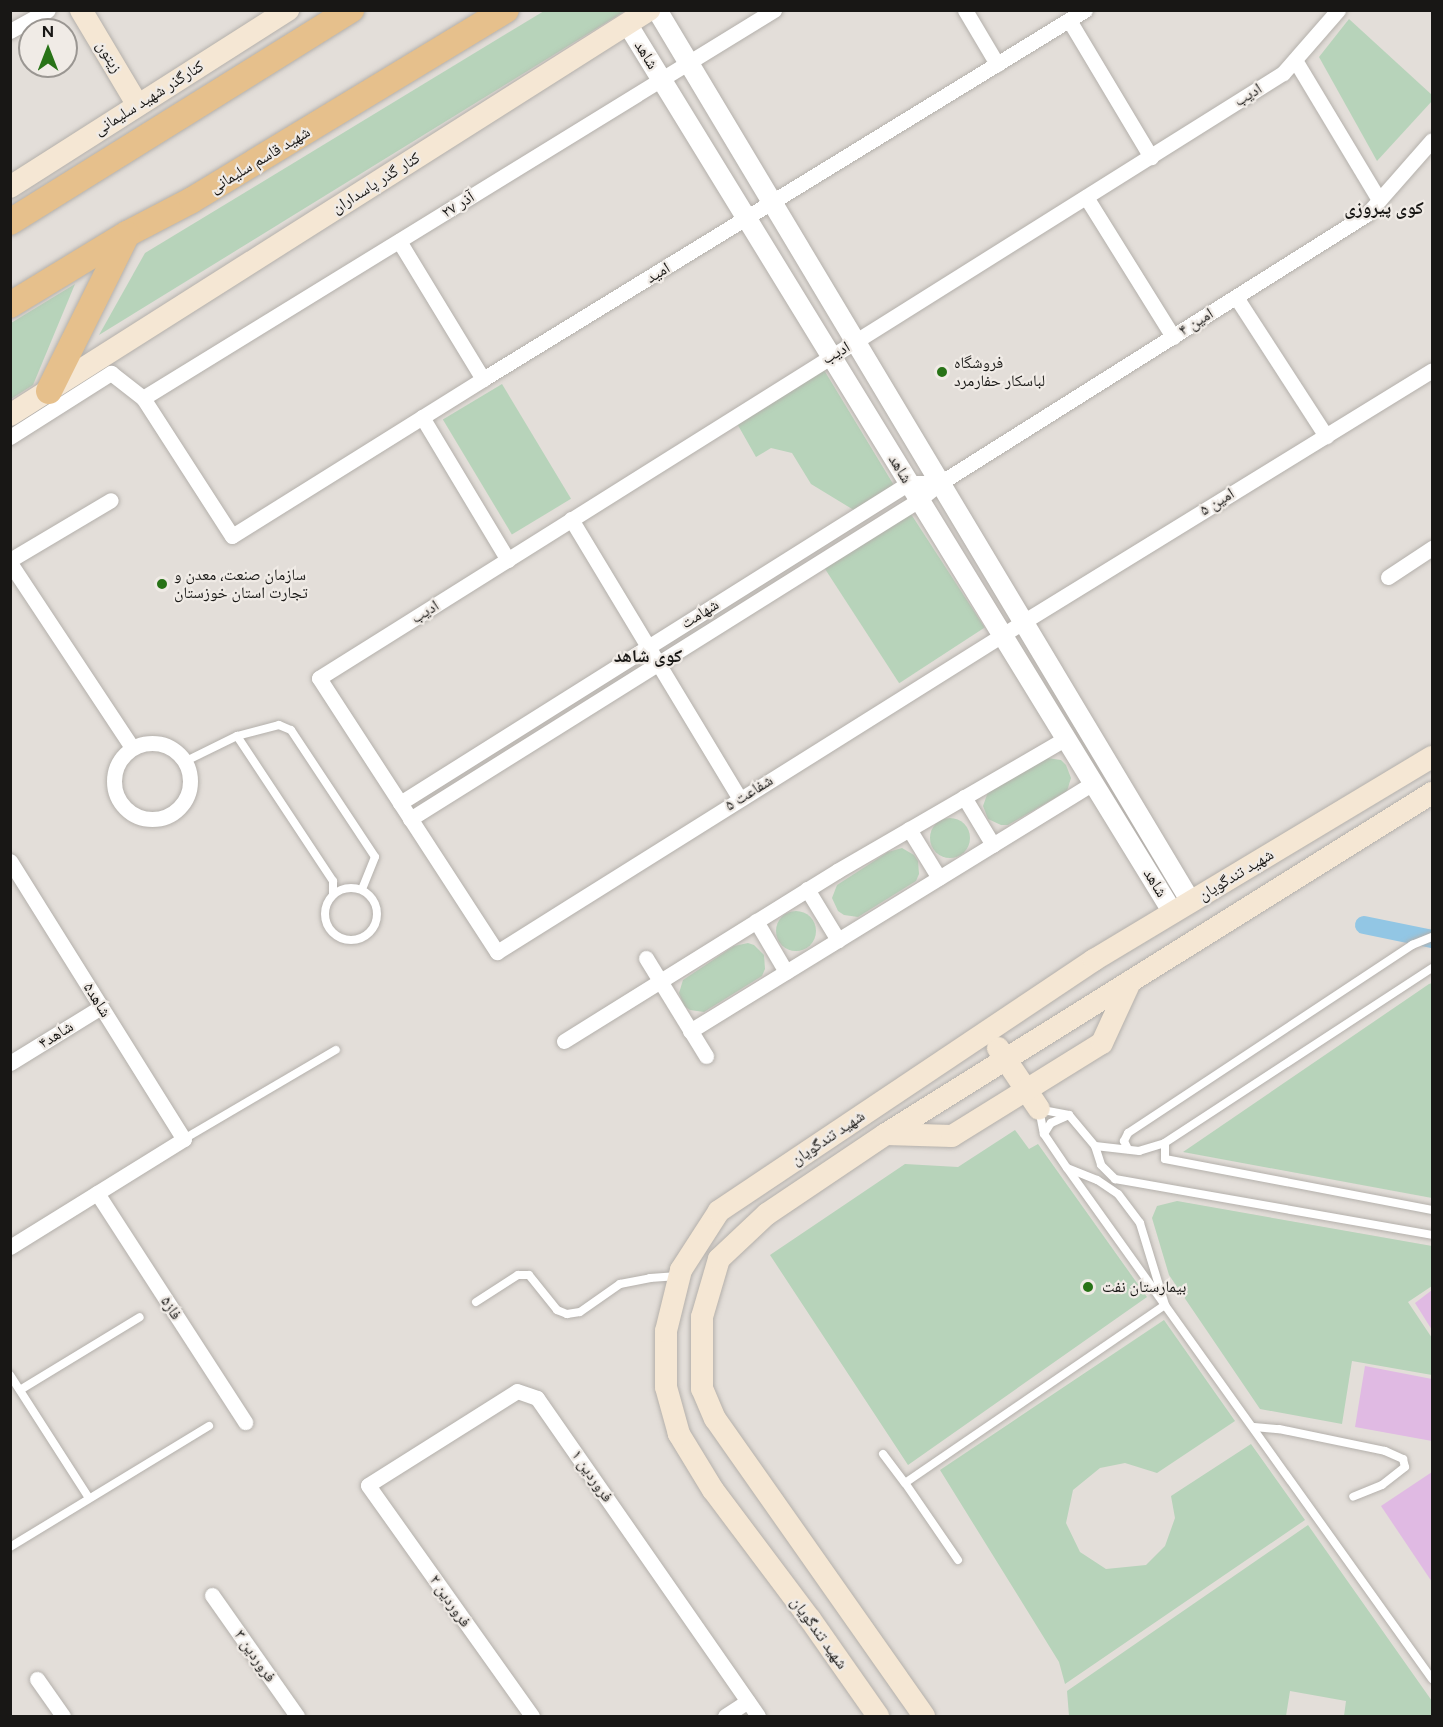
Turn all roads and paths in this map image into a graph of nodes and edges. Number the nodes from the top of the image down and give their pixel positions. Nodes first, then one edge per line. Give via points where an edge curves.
1 (48, 10) edge
2 (81, 10) edge
3 (288, 10) edge
4 (351, 10) edge
5 (506, 10) edge
6 (649, 10) edge
7 (657, 10) edge
8 (774, 10) edge
9 (965, 10) edge
10 (1085, 10) edge
11 (1337, 11) edge
12 (1069, 20) junction
13 (628, 25) junction
14 (10, 32) edge
15 (1295, 60) junction
16 (689, 63) junction
17 (998, 64) junction
18 (662, 80) junction
19 (137, 104) junction
20 (1432, 140) edge
21 (1150, 157) junction
22 (10, 187) edge
23 (1086, 197) junction
24 (1379, 200) junction
25 (771, 202) junction
26 (747, 219) junction
27 (10, 222) edge
28 (127, 234) junction
29 (399, 241) junction
30 (1236, 297) junction
31 (10, 305) edge
32 (1173, 337) junction
33 (856, 342) junction
34 (831, 355) junction
35 (1432, 370) edge
36 (483, 379) junction
37 (49, 391) junction
38 (143, 398) junction
39 (10, 415) edge
40 (422, 417) junction
41 (1326, 436) junction
42 (10, 437) edge
43 (909, 483) junction
44 (940, 483) junction
45 (111, 500) dead end
46 (920, 500) junction
47 (571, 519) junction
48 (1432, 548) edge
49 (508, 560) junction
50 (10, 561) edge
51 (1388, 577) dead end
52 (1023, 622) junction
53 (1002, 635) junction
54 (648, 647) junction
55 (659, 663) junction
56 (237, 736) junction
57 (1066, 738) junction
58 (132, 747) junction
59 (1432, 757) edge
60 (186, 761) junction
61 (1093, 783) junction
62 (1432, 793) edge
63 (964, 797) junction
64 (740, 799) junction
65 (400, 803) junction
66 (410, 819) junction
67 (909, 829) junction
68 (993, 845) junction
69 (12, 868) edge
70 (939, 878) junction
71 (807, 889) junction
72 (362, 890) junction
73 (333, 894) junction
74 (1182, 907) junction
75 (756, 921) junction
76 (1432, 937) edge
77 (838, 940) junction
78 (646, 958) dead end
79 (1432, 968) edge
80 (786, 972) junction
81 (660, 981) junction
82 (1130, 982) junction
83 (101, 1007) junction
84 (690, 1031) junction
85 (987, 1031) junction
86 (564, 1041) dead end
87 (336, 1050) dead end
88 (706, 1056) dead end
89 (1006, 1059) junction
90 (10, 1063) edge
91 (1026, 1090) junction
92 (1040, 1109) junction
93 (1069, 1115) junction
94 (885, 1134) junction
95 (1044, 1134) junction
96 (184, 1139) junction
97 (1165, 1143) junction
98 (1095, 1146) junction
99 (1128, 1149) junction
100 (1067, 1168) junction
101 (749, 1191) junction
102 (97, 1193) junction
103 (1432, 1210) edge
104 (767, 1214) junction
105 (1432, 1235) edge
106 (10, 1247) edge
107 (680, 1276) junction
108 (476, 1302) dead end
109 (1165, 1305) junction
110 (140, 1317) dead end
111 (10, 1375) edge
112 (20, 1390) junction
113 (715, 1419) junction
114 (245, 1422) dead end
115 (209, 1426) dead end
116 (1254, 1427) junction
117 (679, 1434) junction
118 (883, 1454) dead end
119 (905, 1482) junction
120 (369, 1485) joint
121 (1353, 1497) dead end
122 (89, 1498) junction
123 (10, 1547) edge
124 (958, 1560) dead end
125 (212, 1595) dead end
126 (37, 1679) dead end
127 (1432, 1679) edge
128 (748, 1701) junction
129 (63, 1716) edge
130 (297, 1716) edge
131 (532, 1716) edge
132 (725, 1716) edge
133 (758, 1716) edge
134 (878, 1716) edge
135 (924, 1716) edge

1 - 14 street
2 - 19 main road, زیتون
3 - 19 main road, کنارگذر شهید سلیمانی
4 - 27 highway
5 - 28 highway, شهید قاسم سلیمانی via 192,200
6 - 13 main road, کنار گذر پاسداران
7 - 16 street, شاهد
8 - 16 street, آذر ۲۷
9 - 17 street
10 - 12 street, امید
11 - 15 street, ادیب
12 - 17 street, امید
12 - 21 street
13 - 18 street, شاهد
13 - 37 main road, کنار گذر پاسداران
15 - 21 street, ادیب via 1283,73
15 - 24 street
16 - 18 street, آذر ۲۷
16 - 25 street, شاهد
17 - 25 street, امید
18 - 26 street, شاهد
18 - 29 street, آذر ۲۷
19 - 22 main road, کنارگذر شهید سلیمانی
20 - 24 street, امین ۴
21 - 23 street, ادیب
23 - 32 street
23 - 33 street, ادیب
24 - 30 street, امین ۴ via 1367,214
25 - 26 street, امید
25 - 33 street, شاهد
26 - 34 street, شاهد
26 - 36 street, امید
28 - 31 highway, شهید قاسم سلیمانی
28 - 37 highway
29 - 36 street
29 - 38 street, آذر ۲۷
30 - 32 street, امین ۴
30 - 41 street
32 - 44 street, امین ۴
33 - 34 street, ادیب
33 - 44 street, شاهد
34 - 43 street, شاهد
34 - 47 street, ادیب
35 - 41 street, امین ۵
36 - 40 street, امید
37 - 39 main road
38 - 40 street, امید via 232,536
38 - 42 street via 111,373
40 - 49 street
41 - 52 street, امین ۵
43 - 44 street
43 - 46 street, شاهد
43 - 54 street, شهامت
44 - 46 street, امین ۴
44 - 52 street, شاهد
45 - 50 street
46 - 53 street, شاهد
46 - 55 street, شهامت
47 - 49 street, ادیب
47 - 54 street
48 - 51 street
49 - 65 street, ادیب via 319,678
50 - 58 street
52 - 53 street, امین ۵
52 - 74 street, شاهد
53 - 57 street, شاهد
53 - 64 street, شفاعت ۵
54 - 55 street
54 - 65 street, شهامت
55 - 64 street
55 - 66 street, شهامت
56 - 60 lane
56 - 72 lane via 279,725 291,730 375,857
56 - 73 lane via 333,881
57 - 61 street, شاهد
57 - 63 street
58 - 60 street via 149,742 170,746
58 - 60 street via 115,767 114,789 125,809 145,819 166,817 184,803 191,783
59 - 74 main road, شهید تندگویان
61 - 68 street
61 - 74 street, شاهد
62 - 82 main road, شهید تندگویان
63 - 67 street
63 - 68 street
64 - 66 street, شفاعت ۵ via 496,952
65 - 66 street
67 - 70 street
67 - 71 street
68 - 70 street
69 - 83 street, شاهد۵
70 - 77 street
71 - 75 street
71 - 77 street
72 - 73 lane via 347,888
72 - 73 lane via 374,899 378,914 374,928 362,938 347,940 334,934 325,922 325,906
74 - 85 main road, شهید تندگویان
75 - 80 street
75 - 81 street
76 - 99 lane via 1412,945 1128,1133 1124,1141
77 - 80 street
78 - 81 street
79 - 97 lane
80 - 84 street
81 - 84 street
81 - 86 street
82 - 89 main road, شهید تندگویان
82 - 91 main road via 1102,1043
83 - 90 street, شاهد۴
83 - 96 street, شاهد۵
84 - 88 street
85 - 89 main road
85 - 101 main road, شهید تندگویان
87 - 96 lane
89 - 91 main road
89 - 94 main road, شهید تندگویان
91 - 92 main road
91 - 94 main road via 952,1136
92 - 93 lane
92 - 95 lane
93 - 95 lane via 1051,1123
93 - 98 lane
94 - 104 main road, شهید تندگویان
95 - 100 lane
96 - 102 street
97 - 99 lane via 1139,1151
97 - 103 lane via 1165,1160
98 - 99 lane
98 - 105 lane via 1101,1165 1115,1179
100 - 109 lane
100 - 109 lane via 1118,1194 1140,1223
101 - 104 main road
101 - 107 main road, شهید تندگویان via 719,1211
102 - 106 street
102 - 114 street, فاز۵
104 - 113 main road, شهید تندگویان via 719,1259 702,1317 702,1389
107 - 108 lane via 620,1284 580,1312 567,1314 557,1310 529,1275 518,1275
107 - 117 main road, شهید تندگویان via 666,1331 666,1388
109 - 116 lane
109 - 119 lane
110 - 112 lane
111 - 112 lane
112 - 122 lane
113 - 117 main road
113 - 135 main road, شهید تندگویان
115 - 122 lane
116 - 121 lane via 1385,1451 1402,1459 1405,1467 1383,1485
116 - 127 lane
117 - 134 main road, شهید تندگویان via 713,1491
118 - 119 lane
119 - 124 lane
120 - 128 street, فروردین ۱ via 517,1391 537,1398
120 - 131 street, فروردین ۲
122 - 123 lane
125 - 130 street, فروردین ۳
126 - 129 street
128 - 132 street
128 - 133 street, فروردین ۱

